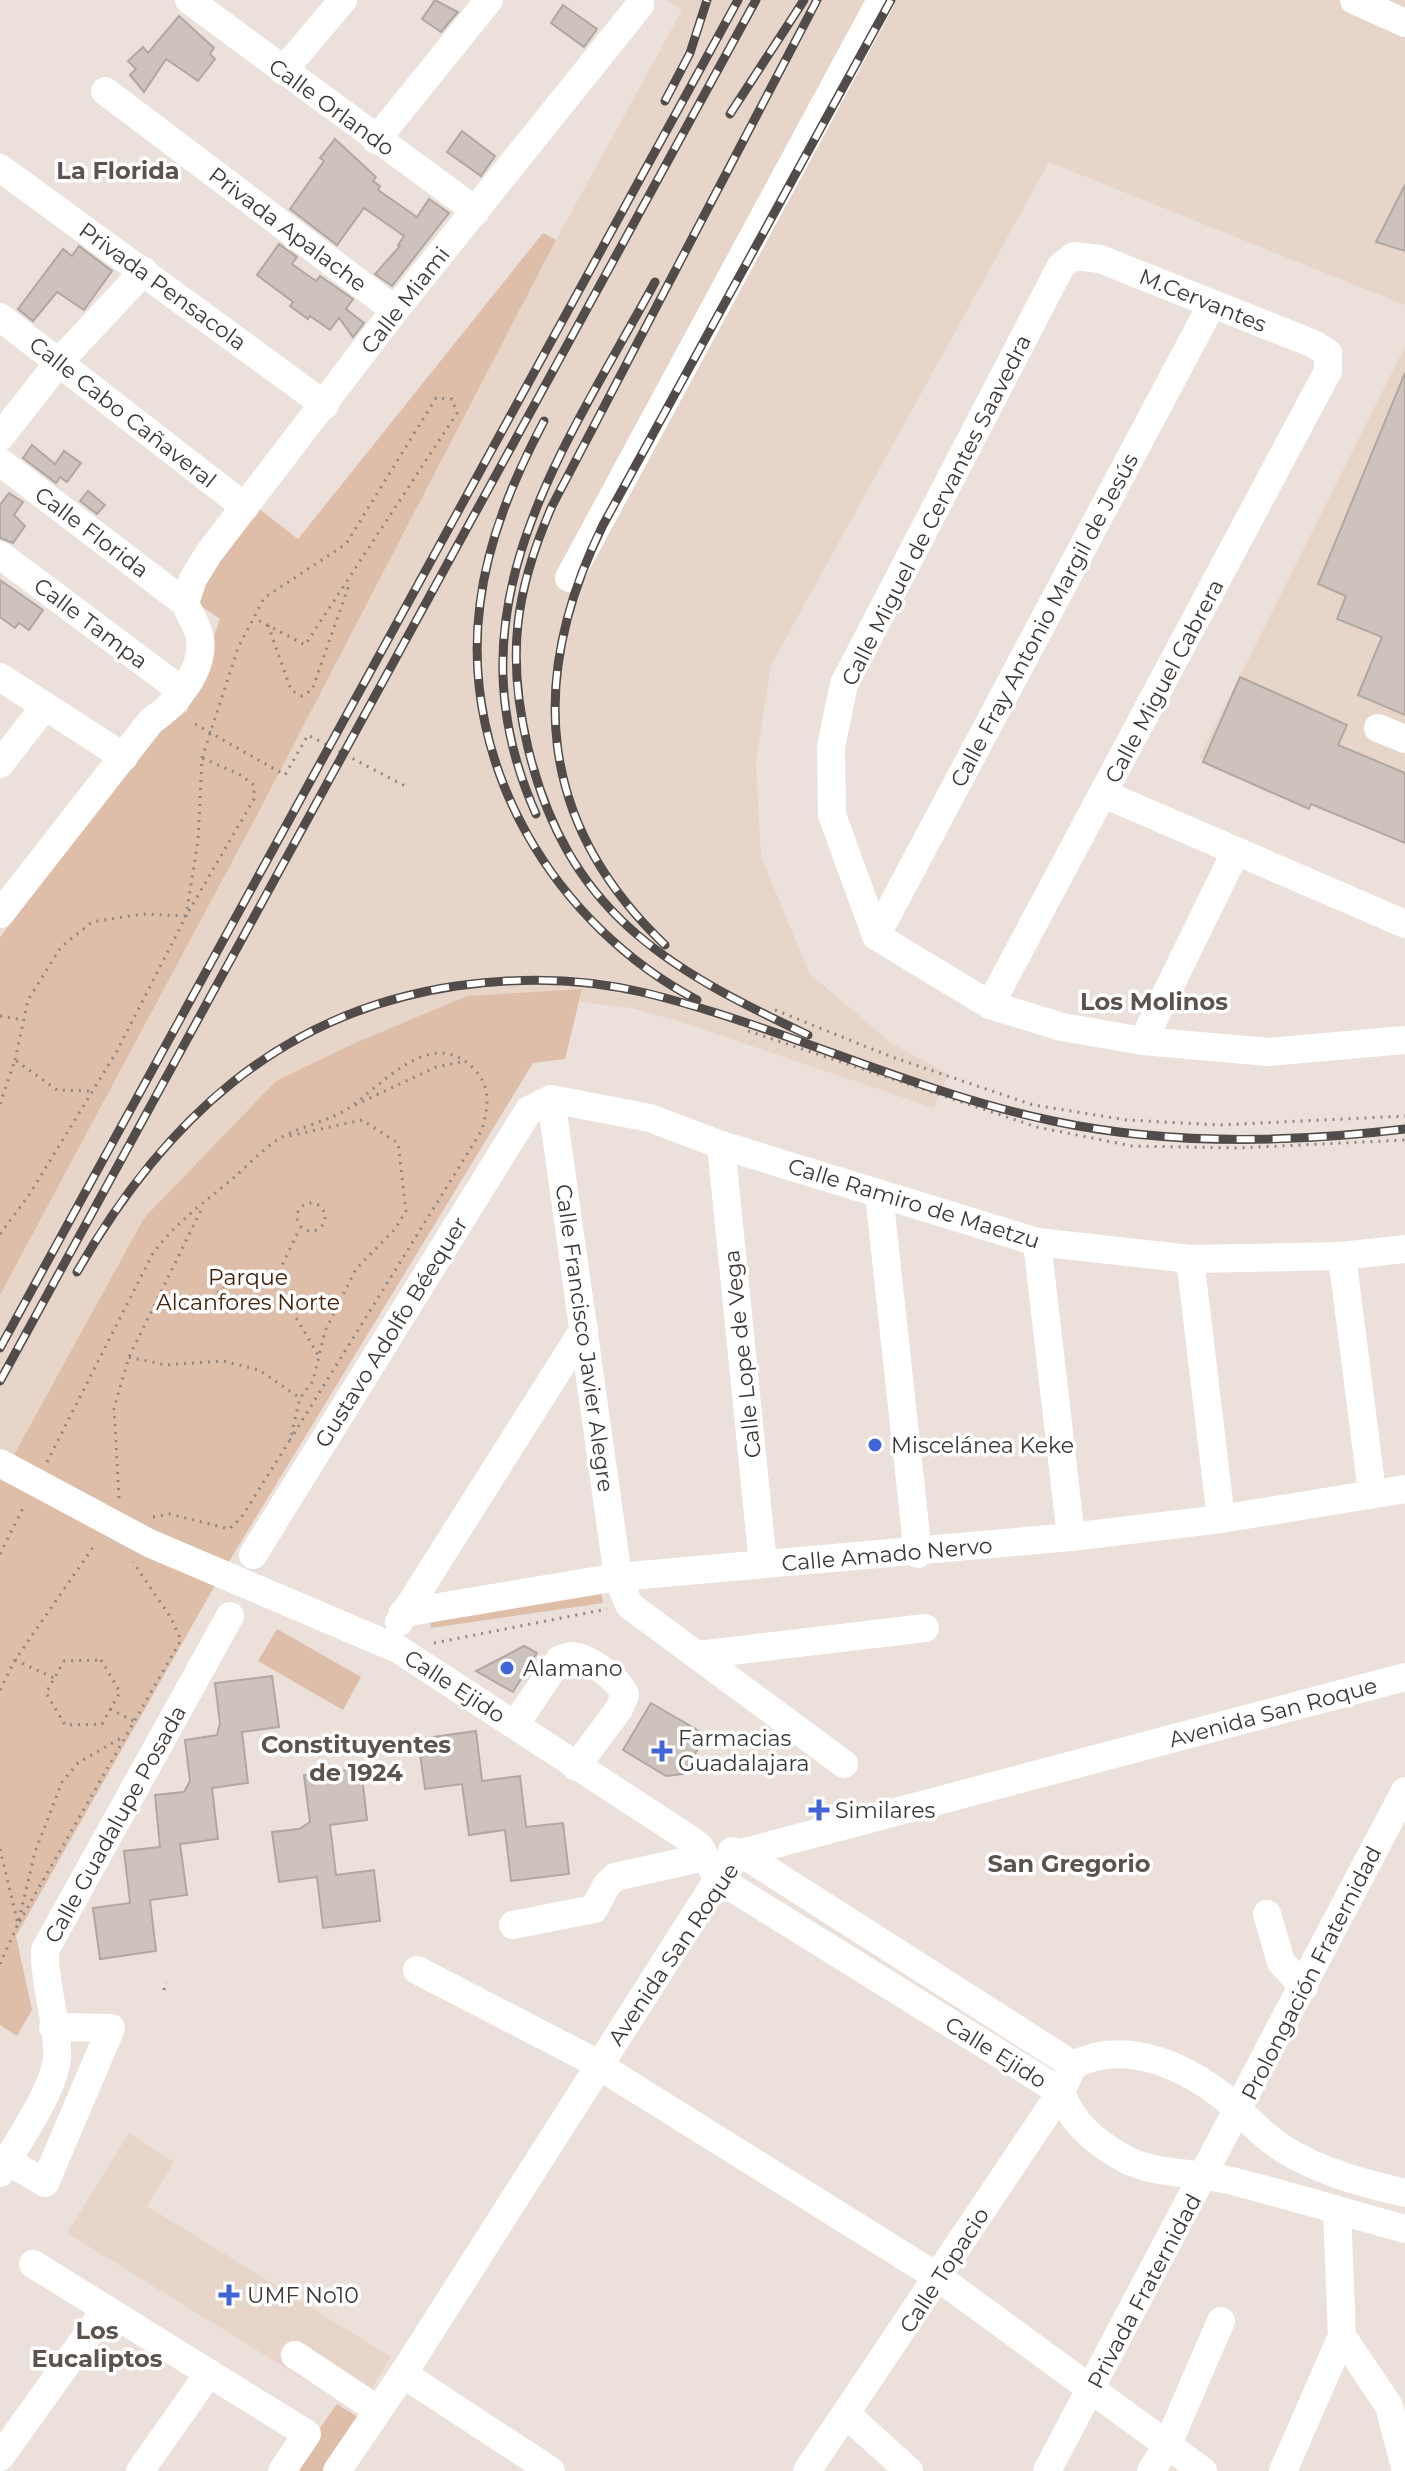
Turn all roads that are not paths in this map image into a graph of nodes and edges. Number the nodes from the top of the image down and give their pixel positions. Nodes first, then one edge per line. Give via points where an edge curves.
1 (189, 0) edge
2 (343, 0) edge
3 (489, 0) edge
4 (881, 0) edge
5 (1354, 0) edge
6 (640, 5) dead end
7 (1405, 23) edge
8 (283, 71) junction
9 (105, 91) dead end
10 (376, 140) junction
11 (0, 168) edge
12 (476, 211) junction
13 (1074, 256) joint
14 (144, 271) junction
15 (1212, 304) junction
16 (395, 310) junction
17 (0, 317) edge
18 (1328, 353) joint
19 (59, 362) junction
20 (325, 405) junction
21 (0, 437) edge
22 (0, 462) edge
23 (245, 507) junction
24 (0, 555) edge
25 (569, 578) dead end
26 (185, 603) junction
27 (0, 677) edge
28 (182, 691) junction
29 (45, 706) junction
30 (1378, 728) dead end
31 (1405, 739) edge
32 (124, 757) junction
33 (0, 764) edge
34 (1104, 794) junction
35 (1235, 853) junction
36 (0, 914) edge
37 (1405, 924) edge
38 (876, 936) junction
39 (990, 1005) junction
40 (1405, 1040) edge
41 (1143, 1041) junction
42 (540, 1104) junction
43 (721, 1145) junction
44 (879, 1194) junction
45 (1037, 1242) junction
46 (1405, 1249) edge
47 (1342, 1256) junction
48 (1190, 1259) junction
49 (584, 1329) junction
50 (0, 1442) edge
51 (0, 1463) edge
52 (1405, 1489) edge
53 (1372, 1492) junction
54 (1221, 1519) junction
55 (1071, 1537) junction
56 (918, 1554) junction
57 (253, 1555) dead end
58 (192, 1559) junction
59 (763, 1564) junction
60 (618, 1577) junction
61 (403, 1613) junction
62 (230, 1616) dead end
63 (925, 1628) dead end
64 (394, 1647) junction
65 (698, 1655) junction
66 (1405, 1677) edge
67 (515, 1725) junction
68 (844, 1764) dead end
69 (576, 1767) junction
70 (1405, 1791) edge
71 (741, 1853) junction
72 (707, 1861) junction
73 (1267, 1914) dead end
74 (513, 1925) dead end
75 (417, 1970) dead end
76 (1304, 1987) junction
77 (53, 2027) junction
78 (598, 2065) junction
79 (1073, 2065) junction
80 (1061, 2092) junction
81 (1239, 2111) junction
82 (3, 2167) edge
83 (1205, 2175) junction
84 (1405, 2193) edge
85 (1337, 2211) junction
86 (1405, 2229) edge
87 (33, 2264) dead end
88 (939, 2278) junction
89 (106, 2309) junction
90 (1221, 2321) dead end
91 (1342, 2336) junction
92 (295, 2355) dead end
93 (209, 2373) junction
94 (403, 2374) junction
95 (1091, 2392) junction
96 (378, 2410) junction
97 (847, 2415) junction
98 (1167, 2446) junction
99 (0, 2457) edge
100 (1405, 2467) edge
101 (140, 2471) edge
102 (282, 2471) edge
103 (337, 2471) edge
104 (551, 2471) edge
105 (807, 2471) edge
106 (909, 2471) edge
107 (1047, 2471) edge
108 (1151, 2471) edge
109 (1203, 2471) edge
110 (1283, 2471) edge

1 - 8 street, Calle Orlando
2 - 8 street
3 - 10 street
4 - 25 street
5 - 7 street
6 - 12 street, Calle Miami
8 - 10 street, Calle Orlando
9 - 16 street, Privada Apalache
10 - 12 street, Calle Orlando
11 - 14 street, Privada Pensacola
12 - 16 street, Calle Miami
13 - 15 street, M.Cervantes via 1100,259
13 - 38 street, Calle Miguel de Cervantes Saavedra via 1061,266 844,684 831,747 832,815
14 - 19 street
14 - 20 street, Privada Pensacola
15 - 18 street, M.Cervantes
15 - 38 street, Calle Fray Antonio Margil de Jesús
16 - 20 street, Calle Miami
17 - 19 street, Calle Cabo Cañaveral
18 - 34 street, Calle Miguel Cabrera via 1328,371
19 - 21 street
19 - 23 street, Calle Cabo Cañaveral
20 - 23 street, Calle Miami
22 - 26 street, Calle Florida
23 - 26 street, Calle Miami via 193,579
24 - 28 street, Calle Tampa
26 - 28 street via 200,638 197,666
27 - 29 street
28 - 32 street
29 - 32 street
29 - 33 street
30 - 31 street
32 - 36 street
34 - 35 street
34 - 39 street, Calle Miguel Cabrera
35 - 37 street
35 - 41 street
38 - 39 street
39 - 41 street via 1062,1027
40 - 41 street via 1269,1052
42 - 43 street, Calle Ramiro de Maetzu via 650,1118
42 - 49 street, Calle Francisco Javier Alegre
42 - 57 street, Gustavo Adolfo Béequer
43 - 44 street, Calle Ramiro de Maetzu
43 - 59 street, Calle Lope de Vega
44 - 45 street, Calle Ramiro de Maetzu
44 - 56 street
45 - 48 street, Calle Ramiro de Maetzu
45 - 55 street
46 - 47 street, Calle Ramiro de Maetzu
47 - 48 street, Calle Ramiro de Maetzu
47 - 53 street
48 - 54 street
49 - 60 street, Calle Francisco Javier Alegre
49 - 61 street
50 - 58 street, Calle Ejido via 156,1531
51 - 58 street, Calle Ejido via 149,1543
52 - 53 street, Calle Amado Nervo
53 - 54 street, Calle Amado Nervo
54 - 55 street, Calle Amado Nervo
55 - 56 street, Calle Amado Nervo
56 - 59 street, Calle Amado Nervo
58 - 64 street, Calle Ejido
59 - 60 street, Calle Amado Nervo
60 - 61 street, Calle Amado Nervo
60 - 65 street, Calle Francisco Javier Alegre via 629,1605
61 - 64 street
62 - 77 street, Calle Guadalupe Posada via 45,1950
63 - 65 street
64 - 67 street, Calle Ejido
65 - 68 street
66 - 71 street, Avenida San Roque
67 - 69 street, Calle Ejido
67 - 69 street via 559,1660 571,1656 618,1683 625,1695 619,1709
69 - 72 street, Calle Ejido
70 - 76 street, Prolongación Fraternidad
71 - 72 street, Avenida San Roque
71 - 79 street, Calle Ejido
72 - 74 street via 615,1877 594,1909
72 - 78 street, Avenida San Roque
72 - 80 street, Calle Ejido
73 - 76 street via 1281,1962
75 - 78 street
76 - 81 street, Prolongación Fraternidad
77 - 82 street, Calle Guadalupe Posada via 57,2058 50,2082
77 - 82 street via 111,2028 45,2183
78 - 88 street
78 - 94 street, Avenida San Roque
79 - 80 street, Calle Topacio
79 - 81 street, Calle Ejido via 1094,2054 1140,2056 1205,2084
80 - 83 street, Calle Ejido via 1068,2113 1084,2131 1128,2160
80 - 88 street, Calle Topacio
81 - 83 street, Privada Fraternidad
81 - 84 street, Calle Ejido via 1284,2149 1319,2168
83 - 85 street, Calle Ejido
83 - 95 street, Privada Fraternidad
85 - 86 street, Calle Ejido
85 - 91 street
87 - 89 street
88 - 95 street
88 - 97 street, Calle Topacio
89 - 93 street
89 - 99 street
90 - 98 street
91 - 100 street via 1389,2406
91 - 110 street
92 - 96 street
93 - 101 street
93 - 102 street via 307,2434
94 - 96 street, Avenida San Roque
94 - 104 street
95 - 98 street
95 - 107 street, Privada Fraternidad
96 - 103 street, Avenida San Roque
97 - 105 street, Calle Topacio
97 - 106 street
98 - 108 street
98 - 109 street

